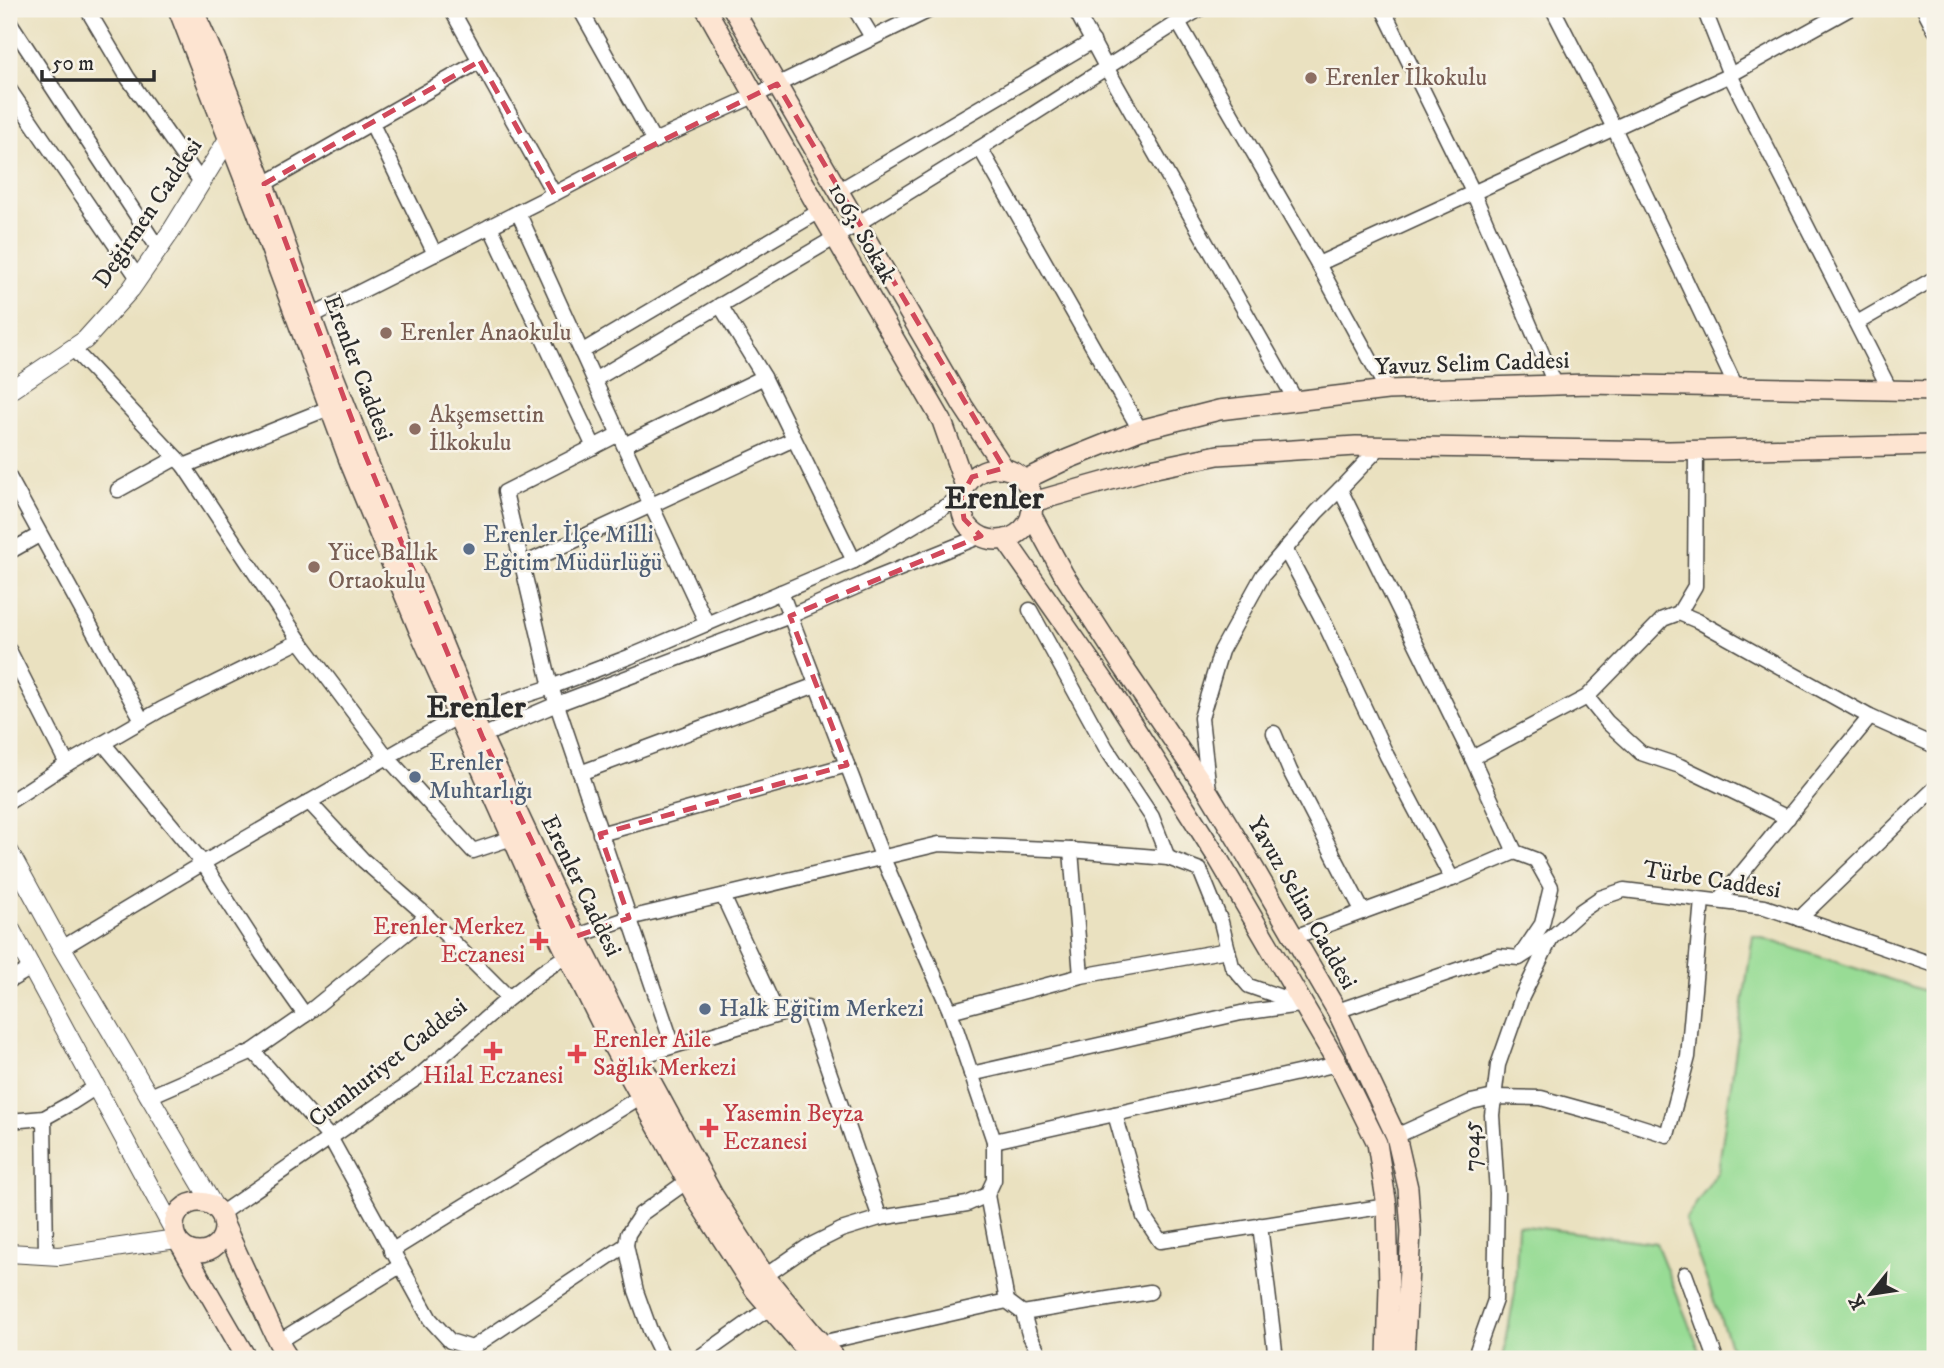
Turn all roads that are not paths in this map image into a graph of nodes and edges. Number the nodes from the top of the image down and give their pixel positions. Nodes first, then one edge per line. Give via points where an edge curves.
1 (87, 9) edge
2 (178, 9) edge
3 (193, 9) edge
4 (451, 9) edge
5 (580, 9) edge
6 (706, 9) edge
7 (733, 9) edge
8 (855, 9) edge
9 (932, 9) edge
10 (1075, 9) edge
11 (1200, 9) edge
12 (1383, 9) edge
13 (1553, 9) edge
14 (1704, 9) edge
15 (1849, 9) edge
16 (1924, 9) edge
17 (9, 21) edge
18 (1178, 22) junction
19 (1935, 30) edge
20 (872, 37) junction
21 (1093, 41) junction
22 (480, 61) junction
23 (1106, 67) junction
24 (1730, 75) junction
25 (777, 84) junction
26 (9, 89) edge
27 (756, 95) junction
28 (372, 124) junction
29 (1614, 128) junction
30 (228, 139) junction
31 (654, 141) junction
32 (979, 148) junction
33 (201, 182) junction
34 (264, 184) junction
35 (838, 191) junction
36 (1473, 192) junction
37 (554, 194) junction
38 (820, 211) junction
39 (518, 212) junction
40 (857, 223) junction
41 (490, 226) junction
42 (836, 237) junction
43 (158, 248) junction
44 (435, 254) junction
45 (1318, 264) junction
46 (138, 278) junction
47 (1935, 278) edge
48 (720, 305) junction
49 (312, 316) junction
50 (1857, 323) junction
51 (72, 348) junction
52 (581, 352) junction
53 (764, 377) junction
54 (594, 380) junction
55 (1556, 386) junction
56 (1735, 387) junction
57 (1387, 390) junction
58 (1890, 390) junction
59 (9, 391) edge
60 (1935, 391) edge
61 (1296, 401) junction
62 (329, 408) junction
63 (1140, 430) junction
64 (794, 439) junction
65 (621, 440) junction
66 (1935, 445) edge
67 (1381, 446) junction
68 (594, 447) junction
69 (1696, 450) junction
70 (180, 462) junction
71 (1004, 468) junction
72 (9, 477) edge
73 (1024, 480) junction
74 (1340, 489) junction
75 (118, 490) dead end
76 (963, 492) junction
77 (651, 505) junction
78 (1032, 508) junction
79 (39, 535) junction
80 (981, 536) junction
81 (1005, 539) junction
82 (1285, 549) junction
83 (9, 552) edge
84 (854, 561) junction
85 (522, 565) junction
86 (781, 592) junction
87 (1030, 610) dead end
88 (1679, 613) junction
89 (790, 616) junction
90 (707, 624) junction
91 (300, 641) junction
92 (9, 650) edge
93 (816, 685) junction
94 (551, 687) junction
95 (1587, 697) junction
96 (557, 704) junction
97 (464, 715) junction
98 (1870, 717) junction
99 (142, 720) junction
100 (1274, 733) dead end
101 (482, 736) junction
102 (1934, 742) edge
103 (103, 743) junction
104 (387, 757) junction
105 (1472, 758) junction
106 (67, 764) junction
107 (847, 765) junction
108 (580, 773) junction
109 (1935, 788) edge
110 (1209, 793) junction
111 (9, 802) edge
112 (309, 802) junction
113 (1788, 818) junction
114 (600, 834) junction
115 (512, 838) junction
116 (1071, 850) junction
117 (9, 851) edge
118 (1515, 852) junction
119 (882, 856) junction
120 (1168, 858) junction
121 (204, 863) junction
122 (1452, 879) junction
123 (723, 896) junction
124 (1702, 900) junction
125 (1719, 901) junction
126 (1363, 912) junction
127 (427, 916) junction
128 (629, 918) junction
129 (1799, 919) junction
130 (9, 926) edge
131 (1294, 937) junction
132 (1551, 938) junction
133 (576, 946) junction
134 (62, 948) junction
135 (1228, 950) junction
136 (1519, 958) junction
137 (1935, 965) edge
138 (31, 968) junction
139 (1081, 976) junction
140 (9, 981) edge
141 (509, 998) junction
142 (1304, 1005) junction
143 (950, 1011) junction
144 (1337, 1011) junction
145 (305, 1015) junction
146 (778, 1015) junction
147 (673, 1046) junction
148 (253, 1051) junction
149 (637, 1057) junction
150 (1338, 1063) junction
151 (971, 1074) junction
152 (96, 1087) junction
153 (148, 1097) junction
154 (640, 1097) junction
155 (1494, 1097) junction
156 (1115, 1114) junction
157 (44, 1118) junction
158 (9, 1121) edge
159 (1396, 1136) junction
160 (331, 1139) junction
161 (994, 1141) junction
162 (687, 1182) junction
163 (988, 1195) junction
164 (1387, 1206) junction
165 (220, 1215) junction
166 (880, 1218) junction
167 (1260, 1225) junction
168 (177, 1238) junction
169 (626, 1244) junction
170 (391, 1251) junction
171 (9, 1253) edge
172 (46, 1255) junction
173 (400, 1266) junction
174 (1685, 1274) dead end
175 (765, 1276) junction
176 (1150, 1292) dead end
177 (1007, 1301) junction
178 (769, 1308) junction
179 (1023, 1313) junction
180 (278, 1342) junction
181 (818, 1351) edge
182 (476, 1354) edge
183 (247, 1359) edge
184 (289, 1359) edge
185 (664, 1359) edge
186 (697, 1359) edge
187 (836, 1359) edge
188 (1042, 1359) edge
189 (1276, 1359) edge
190 (1387, 1359) edge
191 (1404, 1359) edge
192 (1474, 1359) edge
193 (1716, 1359) edge

1 - 33 street via 128,78
2 - 30 main road, Erenler Caddesi
3 - 34 main road, Erenler Caddesi
4 - 22 street
5 - 31 street
6 - 27 main road, 1063. Sokak
7 - 25 main road, 1063. Sokak
8 - 20 street
9 - 20 street
10 - 21 street
11 - 18 street
12 - 36 street
13 - 29 street
14 - 24 street
15 - 24 street
16 - 19 street
17 - 43 street
18 - 23 street
18 - 45 street
20 - 25 street
21 - 23 street
21 - 35 street
22 - 28 street
22 - 37 street
23 - 32 street
23 - 61 street
24 - 29 street
24 - 50 street
25 - 27 street
25 - 35 main road, 1063. Sokak
26 - 46 street
27 - 31 street
27 - 38 main road, 1063. Sokak
28 - 34 street
28 - 44 street
29 - 36 street
29 - 56 street
30 - 33 street, Değirmen Caddesi
30 - 62 main road, Erenler Caddesi
31 - 37 street
32 - 40 street
32 - 63 street
33 - 43 street, Değirmen Caddesi
34 - 49 main road, Erenler Caddesi
35 - 40 main road, 1063. Sokak
36 - 45 street
36 - 55 street
37 - 39 street
38 - 42 main road, 1063. Sokak
38 - 52 street
39 - 41 street
39 - 52 street
40 - 42 street
40 - 71 main road, 1063. Sokak
41 - 44 street
41 - 68 street
42 - 48 street
42 - 76 main road, 1063. Sokak via 942,421
43 - 46 street, Değirmen Caddesi
44 - 49 street
45 - 57 street
46 - 51 street, Değirmen Caddesi via 85,340
47 - 50 street
48 - 53 street
48 - 54 street
49 - 97 main road, Erenler Caddesi
50 - 58 street
51 - 59 street, Değirmen Caddesi
51 - 70 street
52 - 54 street
53 - 64 street
53 - 65 street
54 - 65 street
55 - 56 main road, Yavuz Selim Caddesi
55 - 57 main road, Yavuz Selim Caddesi
56 - 58 main road, Yavuz Selim Caddesi
57 - 61 main road, Yavuz Selim Caddesi
58 - 60 main road, Yavuz Selim Caddesi
61 - 63 main road, Yavuz Selim Caddesi via 1219,410
62 - 70 street
62 - 97 main road, Erenler Caddesi via 413,615
63 - 73 main road, Yavuz Selim Caddesi
64 - 77 street
64 - 84 street
65 - 68 street
65 - 77 street
66 - 69 main road
67 - 69 main road
67 - 74 street
67 - 78 main road via 1218,455 1146,470
68 - 85 street via 505,492
69 - 88 street via 1695,586
70 - 75 street
70 - 91 street
71 - 73 main road
71 - 76 main road via 982,471
72 - 79 street
73 - 78 main road
74 - 82 street
74 - 105 street
76 - 80 main road via 964,519
76 - 84 street
77 - 85 street
77 - 90 street
78 - 81 main road via 1026,525
78 - 110 main road, Yavuz Selim Caddesi via 1064,575
79 - 83 street
79 - 99 street
80 - 81 main road
80 - 89 street
81 - 142 main road, Yavuz Selim Caddesi via 1117,700
82 - 110 street via 1263,575 1221,651 1201,718
82 - 122 street
84 - 86 street
85 - 94 street
86 - 89 street
86 - 90 street
87 - 120 street via 1107,748 1152,817
88 - 95 street via 1662,619
88 - 98 street
89 - 93 street
89 - 96 street
90 - 94 street
91 - 99 street
91 - 104 street
92 - 106 street
93 - 107 street
93 - 108 street
94 - 96 street
94 - 97 street
95 - 105 street
95 - 113 street via 1641,753 1680,765
96 - 101 street
96 - 108 street
97 - 101 main road, Erenler Caddesi
97 - 104 street
97 - 115 main road, Erenler Caddesi
98 - 102 street
98 - 113 street
99 - 103 street
100 - 126 street
101 - 133 main road, Erenler Caddesi
103 - 106 street
103 - 121 street
104 - 112 street
104 - 115 street via 473,851
105 - 118 street
106 - 111 street
107 - 114 street
107 - 119 street
108 - 114 street
109 - 129 street
110 - 131 main road, Yavuz Selim Caddesi
112 - 121 street
112 - 127 street via 363,860
113 - 125 street
114 - 128 street
115 - 133 main road, Erenler Caddesi
116 - 119 street, Cumhuriyet Caddesi via 939,844
116 - 120 street, Cumhuriyet Caddesi
116 - 139 street
117 - 134 street
118 - 122 street
118 - 136 street via 1536,860 1551,887 1542,924
119 - 123 street, Cumhuriyet Caddesi
119 - 143 street
120 - 135 street, Cumhuriyet Caddesi via 1200,870
121 - 134 street
121 - 145 street
122 - 126 street
123 - 128 street, Cumhuriyet Caddesi
123 - 146 street
124 - 125 street, Türbe Caddesi
124 - 132 street, Türbe Caddesi via 1624,890 1600,898
124 - 155 street via 1688,1057 1667,1135 1541,1098
125 - 129 street, Türbe Caddesi via 1765,907
126 - 131 street
127 - 141 street
127 - 145 street
128 - 133 street, Cumhuriyet Caddesi
128 - 147 street
129 - 137 street, Türbe Caddesi
130 - 138 street
131 - 144 main road, Yavuz Selim Caddesi
132 - 136 street, Türbe Caddesi
132 - 155 street, 7045 via 1522,997 1498,1065
133 - 141 street, Cumhuriyet Caddesi
133 - 149 main road, Erenler Caddesi
133 - 154 main road, Erenler Caddesi
134 - 153 street
135 - 139 street
135 - 142 street via 1232,966 1249,986
136 - 144 street, Türbe Caddesi via 1498,956
138 - 140 street
138 - 152 street
139 - 143 street
141 - 160 street, Cumhuriyet Caddesi via 417,1078
142 - 150 main road, Yavuz Selim Caddesi
142 - 151 street via 1241,1013
143 - 151 street
144 - 159 main road, Yavuz Selim Caddesi
145 - 148 street
146 - 147 street
146 - 166 street via 807,1009
147 - 149 street
148 - 153 street
148 - 160 street
149 - 175 main road, Erenler Caddesi via 713,1195
150 - 156 street
150 - 164 main road, Yavuz Selim Caddesi via 1377,1143
151 - 161 street
152 - 157 street
152 - 168 street
153 - 165 street
154 - 162 main road, Erenler Caddesi
154 - 170 street
155 - 159 street via 1471,1102
155 - 192 street, 7045 via 1495,1300
156 - 161 street
156 - 167 street via 1144,1217 1160,1241
157 - 158 street
157 - 172 street
159 - 191 main road, Yavuz Selim Caddesi via 1408,1188 1411,1232
160 - 165 street, Cumhuriyet Caddesi
160 - 170 street
161 - 163 street via 994,1180
162 - 169 street via 641,1214
162 - 178 main road, Erenler Caddesi
163 - 166 street via 967,1204
163 - 177 street
164 - 167 street
164 - 190 main road, Yavuz Selim Caddesi
165 - 168 main road via 208,1203 191,1203 177,1214
165 - 168 main road via 222,1236 214,1248 193,1252
165 - 180 main road
166 - 175 street via 807,1247
167 - 189 street
168 - 172 street
168 - 183 main road
169 - 182 street
169 - 185 street via 636,1291
170 - 173 street
171 - 172 street
173 - 180 street
173 - 182 street via 430,1320 450,1341
174 - 193 street
175 - 181 main road, Erenler Caddesi
176 - 179 street
177 - 179 street
177 - 181 street
178 - 181 main road, Erenler Caddesi
178 - 186 street
179 - 188 street
180 - 184 main road
181 - 187 main road, Erenler Caddesi

